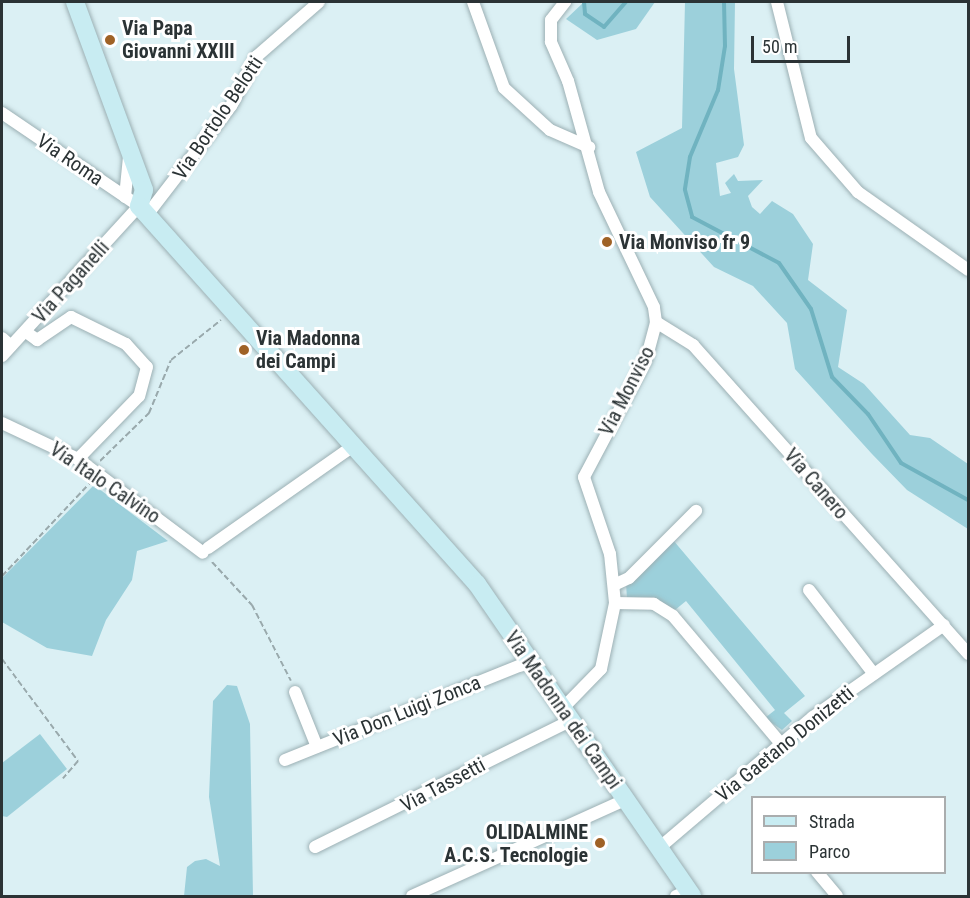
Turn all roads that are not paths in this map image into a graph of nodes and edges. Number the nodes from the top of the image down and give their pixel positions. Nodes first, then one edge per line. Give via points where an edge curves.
1 (75, 2) edge
2 (320, 2) edge
3 (473, 2) edge
4 (566, 2) edge
5 (777, 2) edge
6 (2, 113) edge
7 (589, 147) junction
8 (137, 206) junction
9 (969, 270) edge
10 (656, 322) junction
11 (26, 332) junction
12 (6, 342) edge
13 (2, 356) edge
14 (2, 423) edge
15 (353, 446) junction
16 (78, 459) junction
17 (696, 511) dead end
18 (616, 584) junction
19 (809, 590) dead end
20 (615, 603) junction
21 (944, 625) junction
22 (969, 654) edge
23 (529, 662) junction
24 (874, 674) junction
25 (295, 692) road end
26 (566, 715) junction
27 (782, 745) junction
28 (317, 747) junction
29 (285, 760) dead end
30 (625, 800) junction
31 (315, 847) dead end
32 (659, 848) junction
33 (819, 874) edge
34 (686, 895) edge
35 (412, 897) edge
36 (837, 897) edge

1 - 8 street via 144,190
2 - 8 street, Via Bortolo Belotti via 257,56 231,106
3 - 7 street via 504,88 550,130
4 - 7 street, Via Monviso via 556,9 549,31
5 - 9 street via 812,138 858,192
6 - 8 street, Via Roma
7 - 10 street, Via Monviso via 599,192 654,307
8 - 11 street, Via Paganelli
8 - 15 street, Via Madonna dei Campi
10 - 18 street, Via Monviso via 646,360 584,477
10 - 21 street, Via Canero via 693,345
11 - 12 street, Via Paganelli
11 - 16 street via 37,340 71,317 126,344 147,367 139,396
12 - 13 street, Via Paganelli
14 - 16 street, Via Italo Calvino
15 - 16 street, Via Italo Calvino via 206,550 94,476
15 - 23 street, Via Madonna dei Campi via 477,584
17 - 18 street via 629,578
18 - 20 street, Via Monviso
19 - 24 street
20 - 26 street, Via Monviso via 601,669
20 - 27 street via 654,604 674,616
21 - 22 street, Via Canero
21 - 24 street, Via Gaetano Donizetti
23 - 26 street, Via Madonna dei Campi
23 - 28 street, Via Don Luigi Zonca
24 - 27 street, Via Gaetano Donizetti
25 - 28 street
26 - 30 street, Via Madonna dei Campi
26 - 31 street, Via Tassetti
27 - 32 street, Via Gaetano Donizetti
28 - 29 street, Via Don Luigi Zonca
30 - 32 street, Via Madonna dei Campi
30 - 35 street
32 - 34 street, Via Madonna dei Campi
33 - 36 street

